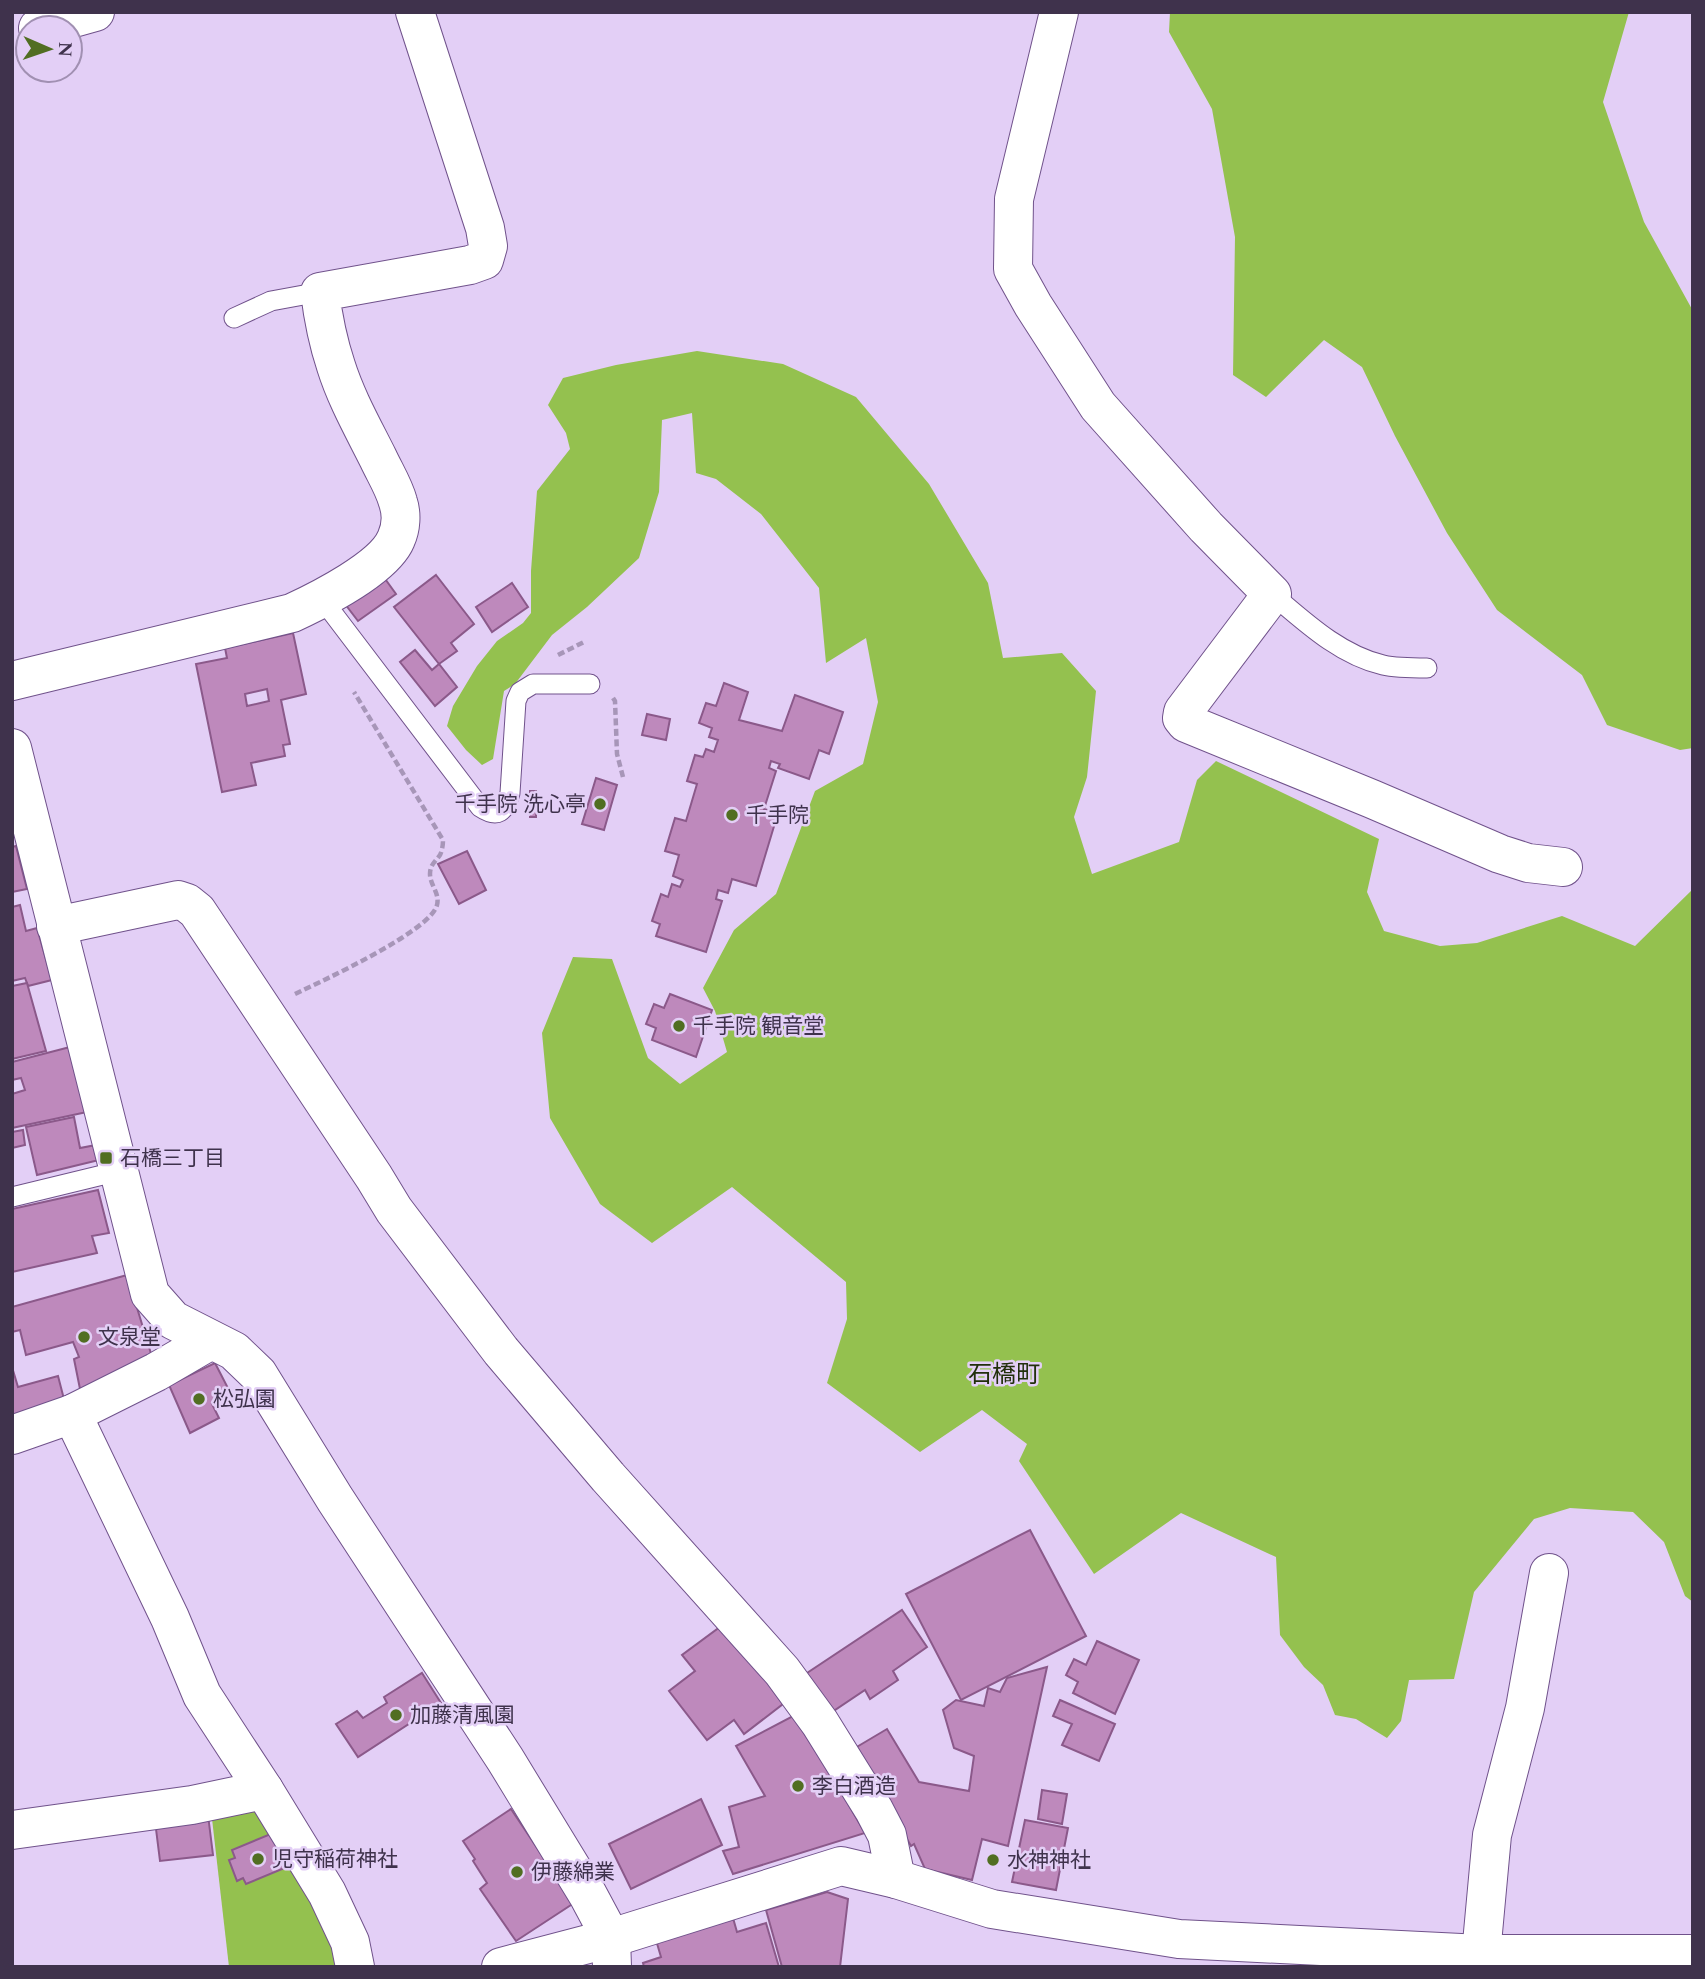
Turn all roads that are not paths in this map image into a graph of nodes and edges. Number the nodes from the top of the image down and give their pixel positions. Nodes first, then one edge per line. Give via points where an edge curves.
1 (415, 12) edge
2 (1059, 12) edge
3 (320, 292) junction
4 (234, 318) dead end
5 (1272, 594) junction
6 (321, 599) junction
7 (1427, 667) dead end
8 (12, 681) edge
9 (590, 684) road end
10 (12, 748) edge
11 (1563, 867) dead end
12 (56, 926) junction
13 (119, 1171) junction
14 (12, 1197) edge
15 (211, 1340) junction
16 (72, 1414) junction
17 (12, 1435) edge
18 (1549, 1573) dead end
19 (264, 1790) junction
20 (12, 1830) edge
21 (896, 1879) junction
22 (612, 1953) edge
23 (1181, 1953) edge
24 (1481, 1954) junction
25 (1693, 1954) edge
26 (355, 1967) edge
27 (501, 1967) edge

1 - 3 street via 485,228 488,246 484,260
2 - 5 street via 1014,199 1013,269 1098,406
3 - 4 lane via 271,301
3 - 6 street via 335,365 391,483 400,515 388,552
5 - 7 lane via 1351,654 1384,666
5 - 11 street via 1183,712 1186,723 1500,854
6 - 8 street via 292,612
6 - 9 lane via 489,813 506,807 510,793 520,692 533,684
10 - 12 street
12 - 13 street
12 - 21 street via 178,900 197,911 394,1210 501,1351 782,1671 820,1723 887,1835
13 - 14 lane
13 - 15 street via 149,1294 173,1320
15 - 16 street
15 - 22 street via 234,1351 258,1374 505,1759 588,1895
16 - 17 street
16 - 19 street via 202,1695
18 - 24 street via 1525,1708 1492,1835
19 - 20 street via 192,1805
19 - 26 street via 327,1893 350,1942
21 - 22 street via 841,1866
21 - 23 street via 992,1909
22 - 27 street
23 - 24 street
24 - 25 street

